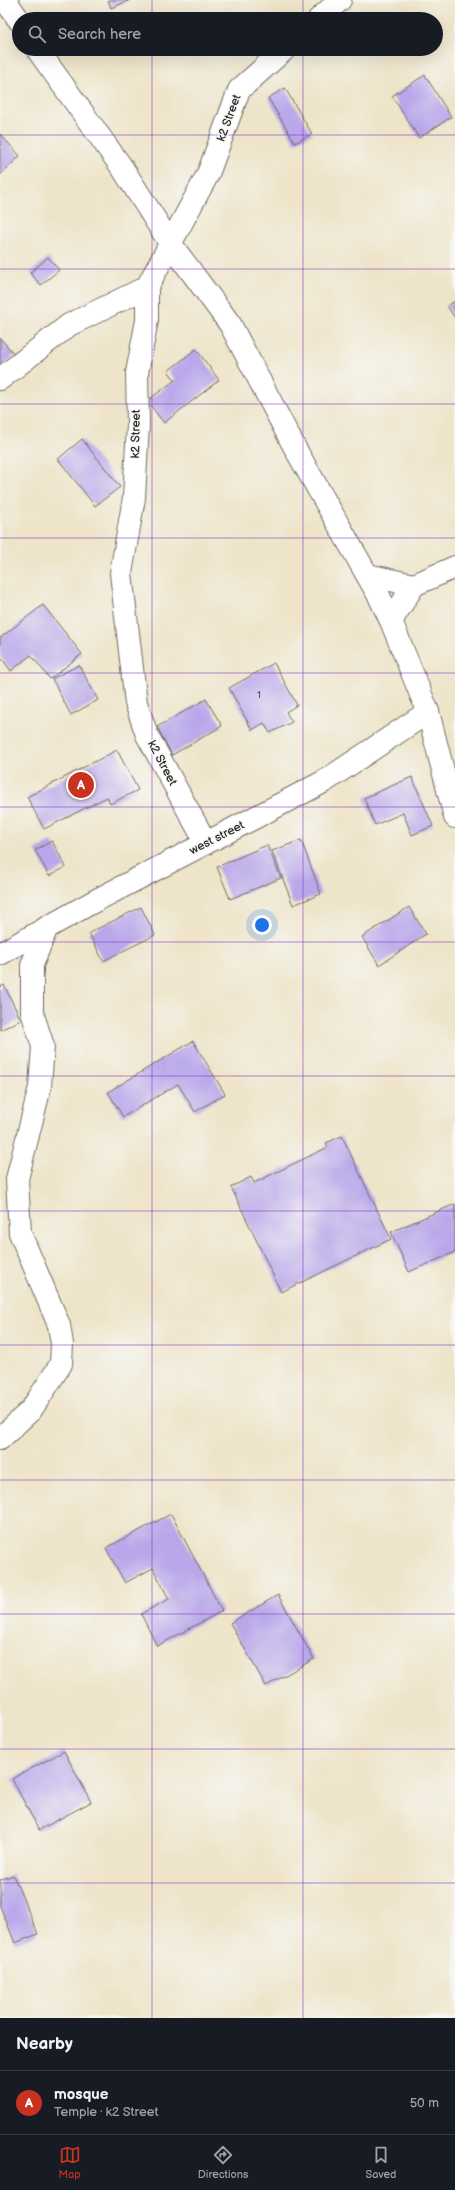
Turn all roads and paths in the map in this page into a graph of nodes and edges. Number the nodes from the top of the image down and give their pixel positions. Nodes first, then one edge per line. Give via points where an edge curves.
1 (5, 0) edge
2 (340, 0) edge
3 (13, 12) edge
4 (327, 12) edge
5 (42, 56) edge
6 (277, 56) edge
7 (170, 243) junction
8 (147, 287) junction
9 (0, 379) edge
10 (455, 567) edge
11 (367, 576) junction
12 (414, 585) junction
13 (391, 621) junction
14 (428, 712) junction
15 (455, 817) edge
16 (206, 843) junction
17 (47, 927) junction
18 (0, 954) edge
19 (0, 1439) edge

1 - 3 street
2 - 4 street
5 - 7 street via 124,169
6 - 7 street, k2 Street via 239,90 208,174
7 - 8 street, k2 Street
7 - 11 street via 230,324 296,450
8 - 9 street via 69,326
8 - 16 street, k2 Street via 148,320 137,373 138,425 134,498 120,573 136,703 147,735
10 - 12 street
11 - 12 street
11 - 13 street
12 - 13 street
13 - 14 street
14 - 15 street
14 - 16 street, west street via 325,781
16 - 17 street, west street
17 - 18 street, west street
17 - 19 street via 32,965 32,1012 43,1046 41,1080 17,1179 20,1233 59,1325 62,1344 61,1364 31,1410

